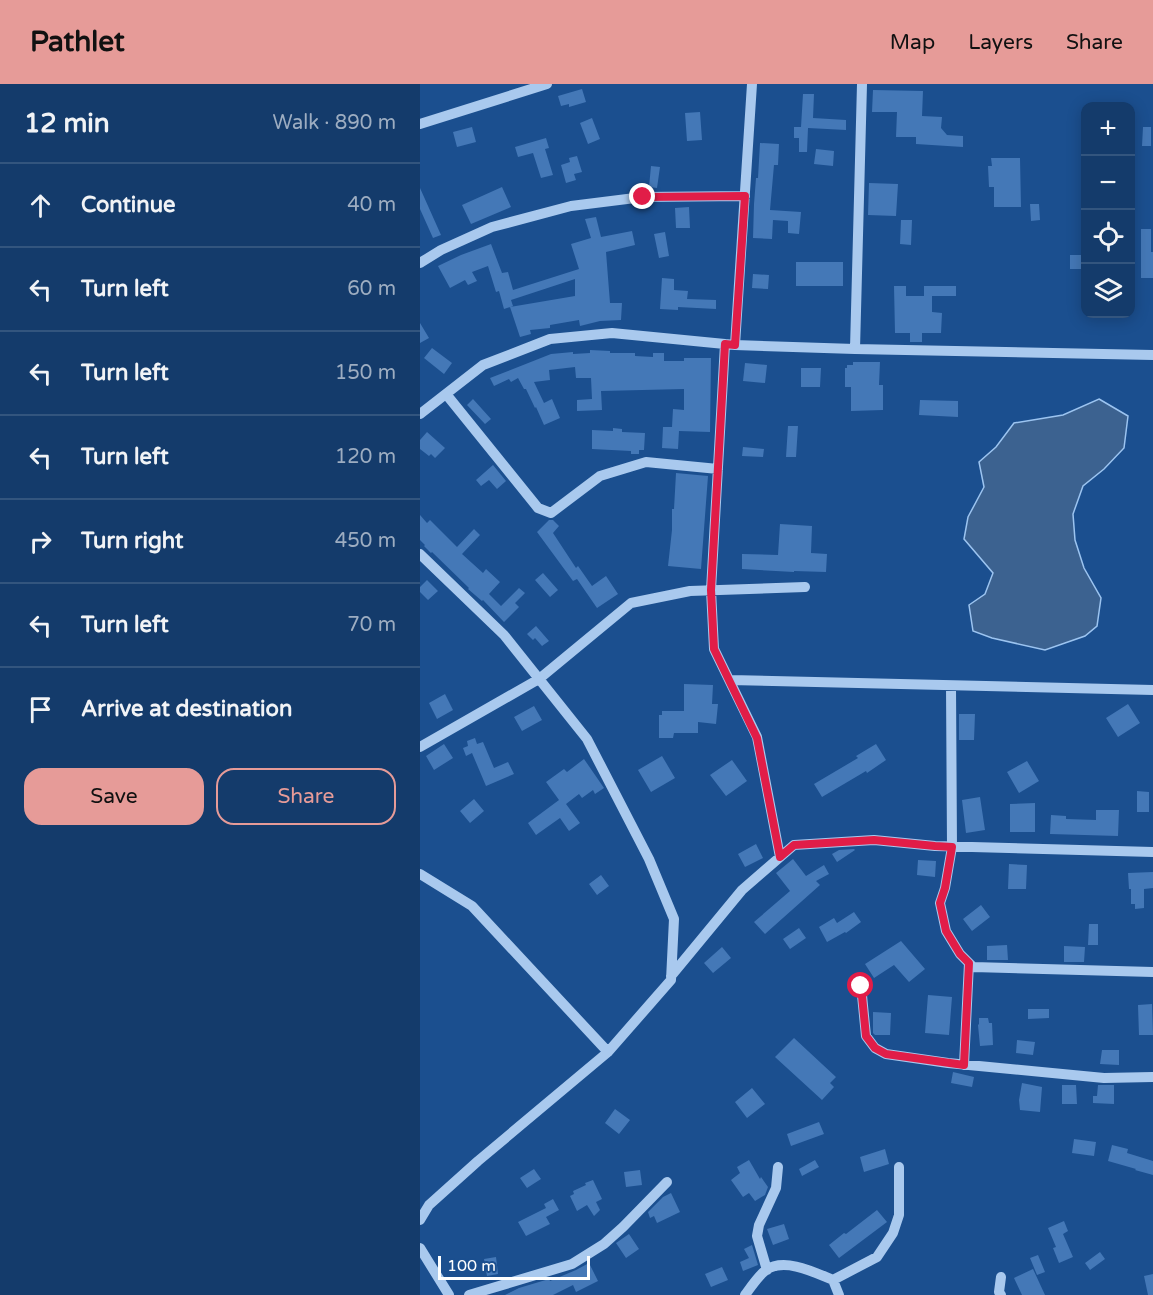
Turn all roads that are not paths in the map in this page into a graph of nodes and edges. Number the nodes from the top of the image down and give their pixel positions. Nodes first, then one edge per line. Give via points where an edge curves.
1 (547, 84) edge
2 (752, 84) edge
3 (862, 84) edge
4 (420, 124) edge
5 (745, 196) junction
6 (420, 263) edge
7 (730, 344) junction
8 (855, 349) junction
9 (1153, 355) edge
10 (446, 394) junction
11 (420, 414) edge
12 (718, 469) junction
13 (420, 554) edge
14 (805, 587) dead end
15 (711, 590) junction
16 (539, 679) junction
17 (730, 680) junction
18 (951, 686) junction
19 (1153, 690) edge
20 (420, 747) edge
21 (952, 847) junction
22 (1153, 852) edge
23 (780, 857) junction
24 (420, 874) edge
25 (969, 963) junction
26 (1153, 972) edge
27 (671, 976) junction
28 (861, 986) dead end
29 (608, 1052) junction
30 (964, 1065) junction
31 (1153, 1077) edge
32 (778, 1167) dead end
33 (898, 1167) dead end
34 (666, 1182) dead end
35 (420, 1220) edge
36 (420, 1248) edge
37 (767, 1270) junction
38 (1001, 1277) dead end
39 (833, 1280) junction
40 (449, 1295) edge
41 (469, 1295) edge
42 (745, 1295) edge
43 (839, 1295) edge
44 (1001, 1295) edge

1 - 4 street
2 - 5 street
3 - 8 street
5 - 6 street via 643,197 571,206 492,227
5 - 7 street
7 - 8 street
7 - 10 street via 612,333 550,339 483,365
7 - 12 street
8 - 9 street
10 - 11 street
10 - 12 street via 538,508 551,513 600,476 646,462
12 - 15 street
13 - 16 street via 504,635
14 - 15 street
15 - 16 street via 631,603
15 - 17 street via 714,649
16 - 20 street
16 - 27 street via 587,739 649,859 674,920
17 - 18 street
17 - 23 street via 757,738
18 - 19 street
18 - 21 street
21 - 22 street
21 - 23 street via 874,840 794,845
21 - 25 street via 940,903 946,931
23 - 27 street via 742,890
24 - 29 street via 472,906
25 - 26 street via 973,967
25 - 30 street
27 - 29 street
28 - 30 street via 866,1036 875,1048 886,1054
29 - 35 street via 445,1190
30 - 31 street via 1104,1078
32 - 37 street via 776,1188 757,1236
33 - 39 street via 899,1215 893,1233 877,1257
34 - 41 street via 604,1244 572,1264
36 - 40 street
37 - 39 street via 778,1266 801,1267
37 - 42 street
38 - 44 street
39 - 43 street

